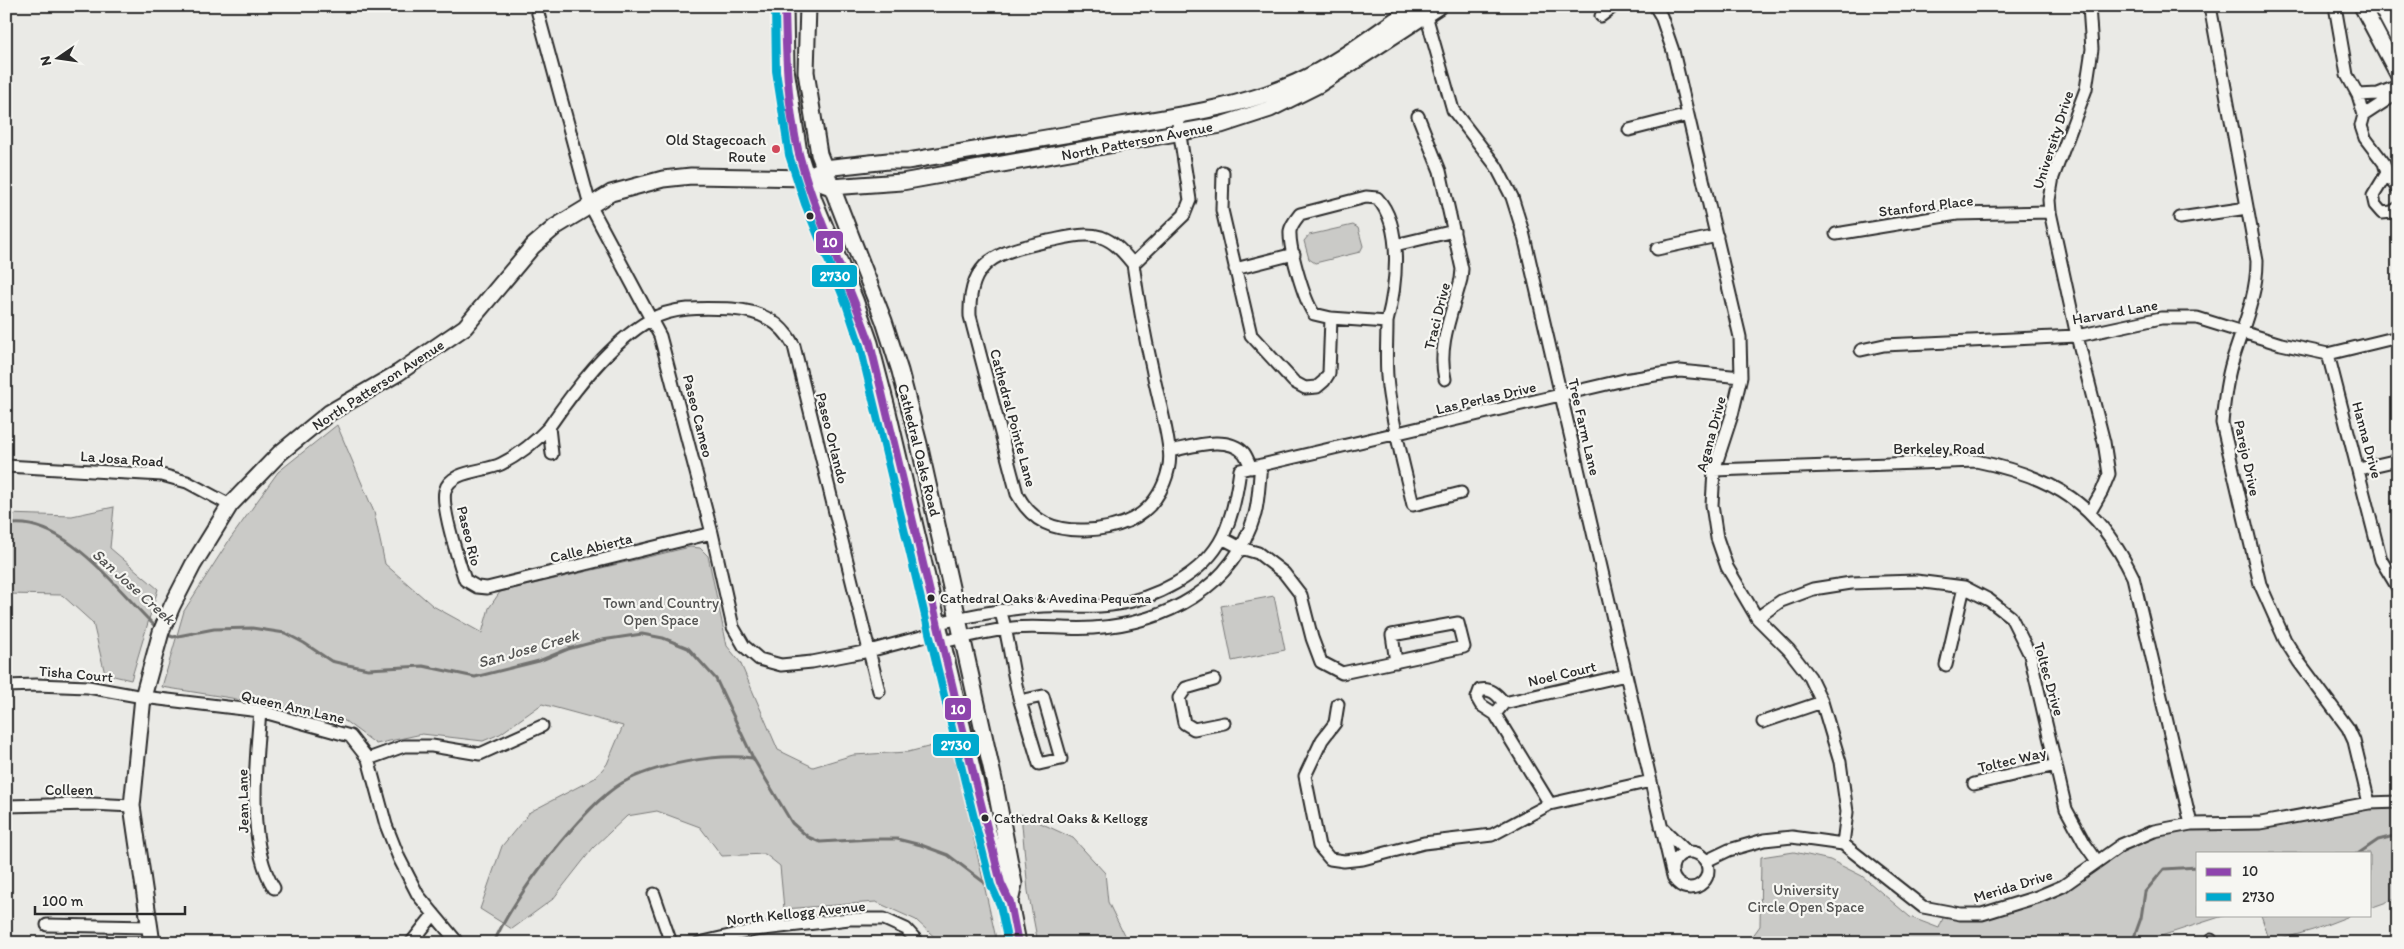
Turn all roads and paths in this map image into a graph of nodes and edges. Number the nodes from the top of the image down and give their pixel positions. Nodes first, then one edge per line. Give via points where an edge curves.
1 (536, 6) edge
2 (785, 6) edge
3 (808, 6) edge
4 (1614, 6) edge
5 (1655, 6) edge
6 (2089, 6) edge
7 (2210, 6) edge
8 (2335, 6) edge
9 (2362, 6) edge
10 (2381, 6) edge
11 (1426, 8) edge
12 (1601, 16) dead end
13 (2398, 38) edge
14 (2398, 74) edge
15 (2398, 86) edge
16 (2398, 90) edge
17 (2358, 95) junction
18 (1688, 115) junction
19 (2364, 115) junction
20 (1177, 116) junction
21 (1418, 116) dead end
22 (1629, 130) dead end
23 (1180, 134) junction
24 (824, 168) junction
25 (1223, 172) dead end
26 (2388, 173) junction
27 (807, 178) junction
28 (831, 187) junction
29 (2398, 190) edge
30 (590, 205) junction
31 (2247, 208) junction
32 (2398, 208) edge
33 (2050, 212) junction
34 (2180, 218) dead end
35 (1454, 230) junction
36 (1836, 234) dead end
37 (1717, 236) junction
38 (1396, 245) junction
39 (1657, 249) dead end
40 (1294, 254) junction
41 (1133, 264) junction
42 (1234, 269) junction
43 (1331, 318) junction
44 (651, 319) junction
45 (1387, 322) junction
46 (2242, 332) junction
47 (2077, 336) junction
48 (2398, 337) edge
49 (1861, 350) dead end
50 (2328, 354) junction
51 (1741, 378) junction
52 (1445, 379) dead end
53 (1562, 396) junction
54 (549, 427) junction
55 (1396, 435) junction
56 (1170, 451) junction
57 (552, 454) dead end
58 (2398, 460) edge
59 (6, 466) edge
60 (1251, 468) junction
61 (2359, 469) junction
62 (1714, 470) junction
63 (1461, 493) dead end
64 (230, 505) junction
65 (2090, 512) junction
66 (712, 533) junction
67 (1222, 538) junction
68 (1240, 548) junction
69 (477, 587) joint
70 (1964, 587) junction
71 (2398, 588) edge
72 (1000, 610) junction
73 (1757, 618) junction
74 (957, 619) junction
75 (1007, 630) junction
76 (940, 632) junction
77 (962, 637) junction
78 (869, 651) junction
79 (1396, 662) junction
80 (1946, 665) dead end
81 (1626, 675) junction
82 (1214, 680) dead end
83 (6, 686) edge
84 (879, 691) dead end
85 (143, 697) junction
86 (1020, 701) junction
87 (1822, 702) junction
88 (1504, 703) junction
89 (1338, 704) dead end
90 (260, 711) junction
91 (1495, 714) junction
92 (1763, 722) dead end
93 (1224, 723) dead end
94 (542, 726) dead end
95 (368, 759) junction
96 (2056, 765) junction
97 (1651, 781) junction
98 (1974, 784) dead end
99 (2398, 802) edge
100 (2369, 803) junction
101 (1550, 804) junction
102 (6, 806) edge
103 (132, 806) junction
104 (2191, 824) junction
105 (1662, 827) junction
106 (1843, 844) junction
107 (1688, 852) junction
108 (1706, 861) junction
109 (2097, 861) junction
110 (1672, 872) junction
111 (274, 888) dead end
112 (654, 894) dead end
113 (1010, 902) junction
114 (434, 914) junction
115 (47, 925) dead end
116 (150, 926) junction
117 (152, 943) edge
118 (411, 943) edge
119 (458, 943) edge
120 (671, 943) edge
121 (699, 943) edge
122 (919, 943) edge
123 (1018, 943) edge

1 - 30 street, Paseo Cameo
2 - 27 main road, Cathedral Oaks Road via 787,77 799,153
3 - 24 main road, Cathedral Oaks Road via 806,72 809,103
4 - 12 street
5 - 18 street, Agana Drive via 1662,16
6 - 33 street, University Drive via 2092,49 2086,89 2053,177
7 - 31 street, Parejo Drive
8 - 17 street via 2347,75
9 - 14 main road
10 - 13 main road
11 - 20 main road, North Patterson Avenue via 1297,82 1248,100
11 - 23 main road, North Patterson Avenue via 1350,66 1294,98 1221,125
11 - 53 street, Tree Farm Lane via 1453,110 1496,166 1512,197
15 - 17 street via 2378,94
16 - 19 street
17 - 19 street
18 - 22 street
18 - 37 street, Agana Drive
19 - 26 street via 2361,126 2365,138
20 - 23 street
20 - 24 main road, North Patterson Avenue via 907,161
21 - 35 street, Traci Drive via 1440,171
23 - 28 main road, North Patterson Avenue via 902,182
23 - 41 street via 1190,200 1184,215
24 - 27 main road, North Patterson Avenue
24 - 28 main road, Cathedral Oaks Road
25 - 42 street via 1222,210
26 - 29 street
26 - 32 street via 2374,196 2375,205 2387,214
27 - 28 main road, North Patterson Avenue
27 - 30 main road, North Patterson Avenue via 691,176 663,179 611,193
27 - 76 main road, Cathedral Oaks Road via 870,343
28 - 74 main road, Cathedral Oaks Road via 900,371
30 - 44 street, Paseo Cameo
30 - 64 main road, North Patterson Avenue via 555,227 533,246 465,327 398,373 329,414 280,453
31 - 34 street
31 - 46 street, Parejo Drive via 2257,276
33 - 36 street, Stanford Place via 1956,214
33 - 47 street, University Drive
35 - 38 street
35 - 52 street, Traci Drive via 1462,279 1444,338 1442,365
37 - 39 street
37 - 51 street, Agana Drive via 1740,337
38 - 40 street via 1385,206 1377,198 1366,197 1300,214 1290,231
38 - 45 street via 1394,296
40 - 42 street
40 - 43 street via 1306,304 1314,314
41 - 56 street, Cathedral Pointe Lane via 1141,319
41 - 56 street, Cathedral Pointe Lane via 1114,243 1087,234 1012,249 996,256 975,279 969,298 970,316 1017,494 1025,509 1037,520 1080,530 1104,529 1131,521 1155,500 1167,474
42 - 43 street via 1251,335 1294,382 1305,388 1317,387 1329,373
43 - 45 street
44 - 54 street, Paseo Rio via 623,339 575,391
44 - 66 street, Paseo Cameo via 660,336 672,376
44 - 78 street, Paseo Orlando via 688,309 738,310 772,320 787,333 794,346
45 - 55 street via 1388,387
46 - 47 street, Harvard Lane via 2197,318 2161,318
46 - 50 street, Harvard Lane
46 - 100 street, Parejo Drive via 2224,397 2222,423 2260,584 2285,640 2348,728
47 - 49 street, Harvard Lane via 1894,344
47 - 65 street, University Drive via 2109,474
48 - 50 street, Harvard Lane
50 - 61 street, Hanna Drive
51 - 53 street, Las Perlas Drive via 1680,371 1624,380
51 - 62 street, Agana Drive
53 - 55 street, Las Perlas Drive
53 - 81 street, Tree Farm Lane
54 - 57 street
54 - 69 street, Paseo Rio via 535,442 500,465 456,478 445,490 458,560 465,580
55 - 60 street, Las Perlas Drive
55 - 63 street via 1413,505
56 - 60 street via 1219,442 1234,446 1243,453
58 - 61 street
59 - 64 street, La Josa Road via 162,475 187,482
60 - 67 street via 1237,495
60 - 68 street via 1255,514
61 - 71 street, Hanna Drive via 2381,560
62 - 65 street, Berkeley Road via 1976,461 1998,465 2038,480 2067,493
62 - 73 street, Agana Drive via 1712,505 1717,538 1727,567
64 - 85 main road, North Patterson Avenue via 172,606
65 - 104 street, Berkeley Road via 2120,549 2133,578
66 - 69 street, Calle Abierta via 488,588
66 - 78 street, Paseo Cameo via 733,627 744,646 759,659 774,664 798,663
67 - 68 street
67 - 72 street via 1191,573 1170,587 1132,602 1110,606
68 - 75 street via 1221,575 1203,592 1156,616 1107,626
68 - 79 street via 1258,553 1284,573 1301,596 1321,662 1342,673
70 - 73 street, Toltec Drive via 1916,581 1851,583 1813,589 1781,600
70 - 80 street
70 - 96 street, Toltec Drive via 2011,617 2030,655
72 - 74 street
72 - 75 street
73 - 87 street, Agana Drive via 1800,663
74 - 76 street
74 - 77 main road, Cathedral Oaks Road
75 - 77 street
75 - 86 street
76 - 77 street
76 - 78 street, Paseo Cameo
76 - 113 main road, Cathedral Oaks Road via 1001,883
77 - 113 main road, Cathedral Oaks Road via 1014,884
78 - 84 street, Paseo Orlando
79 - 79 street via 1464,648 1458,623 1392,635
81 - 88 street, Noel Court
81 - 97 street, Tree Farm Lane
82 - 93 street via 1186,688 1179,698 1184,723 1194,729
83 - 85 street, Tisha Court via 88,687
85 - 90 street, Queen Ann Lane
85 - 103 main road, North Patterson Avenue
86 - 86 street via 1043,696 1061,759 1039,764
87 - 92 street
87 - 106 street, Agana Drive via 1840,762 1847,812
88 - 91 street
88 - 91 street via 1488,689 1480,690 1477,698
89 - 101 street via 1335,722 1322,740 1305,776 1319,846 1330,859 1344,862 1424,843 1492,835
90 - 95 street, Queen Ann Lane via 350,736
90 - 111 street, Jean Lane via 255,806 267,877
91 - 101 street
94 - 95 street via 480,754 432,746 404,746
95 - 114 street, Queen Ann Lane via 398,858 418,895
96 - 98 street, Toltec Way
96 - 109 street, Toltec Drive via 2066,808
97 - 101 street
97 - 105 street, Tree Farm Lane
99 - 100 street, Merida Drive
100 - 104 street, Merida Drive via 2261,823
102 - 103 street, Colleen
103 - 116 main road, North Patterson Avenue
104 - 109 street, Merida Drive via 2154,831 2121,845
105 - 107 street
105 - 110 street, Tree Farm Lane
106 - 108 street via 1792,837 1764,840 1728,850
106 - 109 street, Merida Drive via 1923,907 1960,914 1982,914 2037,897 2063,886
107 - 108 street via 1698,854
107 - 110 street via 1678,857
108 - 110 street via 1707,876 1695,888 1681,885
112 - 120 street
113 - 123 main road, Cathedral Oaks Road
114 - 118 street
114 - 119 street, Queen Ann Lane
115 - 116 street
116 - 117 main road, North Patterson Avenue
121 - 122 street, North Kellogg Avenue via 755,930 849,919 884,919 906,929

